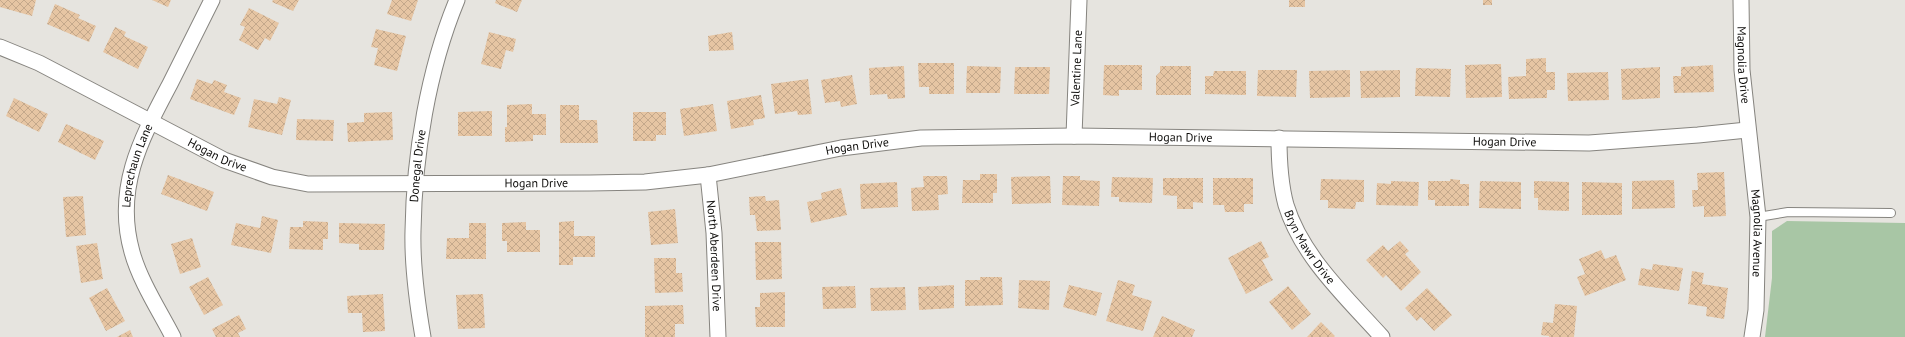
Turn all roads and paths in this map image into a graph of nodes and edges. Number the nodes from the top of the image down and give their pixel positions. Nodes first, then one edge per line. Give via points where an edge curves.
1 (212, 0) edge
2 (458, 0) edge
3 (1079, 0) edge
4 (1741, 0) edge
5 (0, 47) edge
6 (150, 122) junction
7 (1747, 130) junction
8 (1074, 136) junction
9 (1279, 138) junction
10 (708, 175) junction
11 (416, 183) junction
12 (1891, 213) dead end
13 (1758, 216) junction
14 (172, 337) edge
15 (423, 337) edge
16 (718, 337) edge
17 (1382, 337) edge
18 (1752, 337) edge

1 - 6 street, Leprechaun Lane
2 - 11 street, Donegal Drive via 438,58 420,142
3 - 8 street, Valentine Lane
4 - 7 street, Magnolia Drive via 1742,70
5 - 6 street, Hogan Drive via 39,63
6 - 11 street, Hogan Drive via 224,160 272,177 308,184
6 - 14 street, Leprechaun Lane via 130,174 126,200 128,231 137,265
7 - 9 street, Hogan Drive via 1589,143
7 - 13 street, Magnolia Avenue
8 - 9 street, Hogan Drive
8 - 10 street, Hogan Drive via 921,138 841,148
9 - 17 street, Bryn Mawr Drive via 1283,192 1300,237 1323,270
10 - 11 street, Hogan Drive via 645,182
10 - 16 street, North Aberdeen Drive via 714,233
11 - 15 street, Donegal Drive via 412,233 416,290
12 - 13 lane via 1788,212
13 - 18 street, Magnolia Avenue via 1756,310

